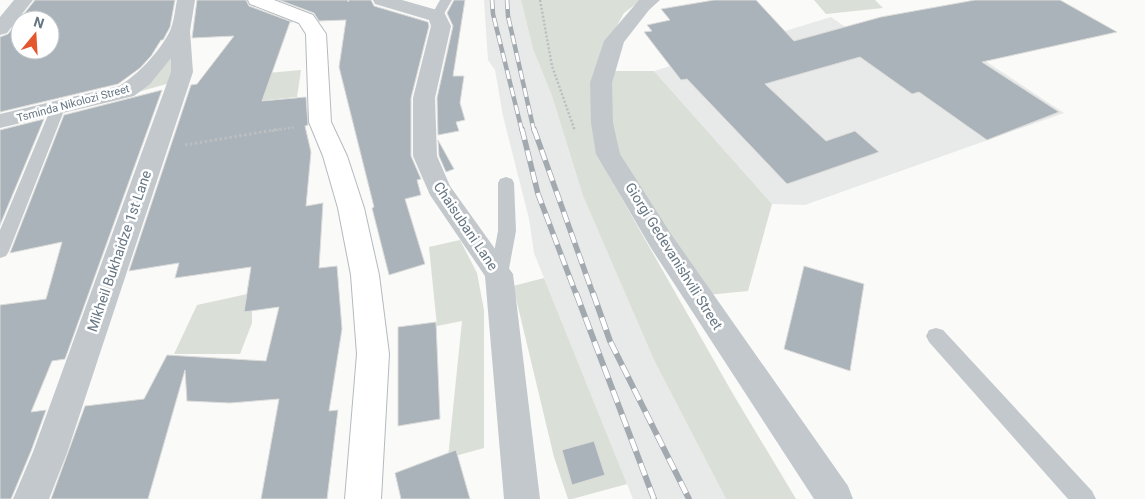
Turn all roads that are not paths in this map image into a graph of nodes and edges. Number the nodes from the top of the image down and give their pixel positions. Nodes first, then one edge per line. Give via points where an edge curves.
1 (24, 0) edge
2 (186, 0) edge
3 (257, 0) edge
4 (382, 0) edge
5 (651, 0) edge
6 (442, 8) edge
7 (0, 29) edge
8 (180, 31) junction
9 (58, 108) junction
10 (0, 121) edge
11 (506, 183) dead end
12 (0, 251) edge
13 (499, 274) junction
14 (936, 336) dead end
15 (31, 499) edge
16 (362, 499) edge
17 (522, 499) edge
18 (835, 499) edge
19 (1084, 499) edge

1 - 7 street
2 - 8 street, Mikheil Bukhaidze 1st Lane
3 - 16 street via 306,19 316,34 320,122 335,156 350,208 364,275 373,354
4 - 6 street, Chaisubani Lane
5 - 18 street, Giorgi Gedevanishvili Street via 642,6 614,41 601,83 602,124 608,154 661,241
6 - 13 street, Chaisubani Lane via 424,98 424,156 439,189
8 - 9 street, Tsminda Nikolozi Street via 138,86
8 - 15 street, Mikheil Bukhaidze 1st Lane via 182,72 50,454
9 - 10 street, Tsminda Nikolozi Street
9 - 12 lane
11 - 13 lane via 507,231
13 - 17 street, Chaisubani Lane
14 - 19 lane

